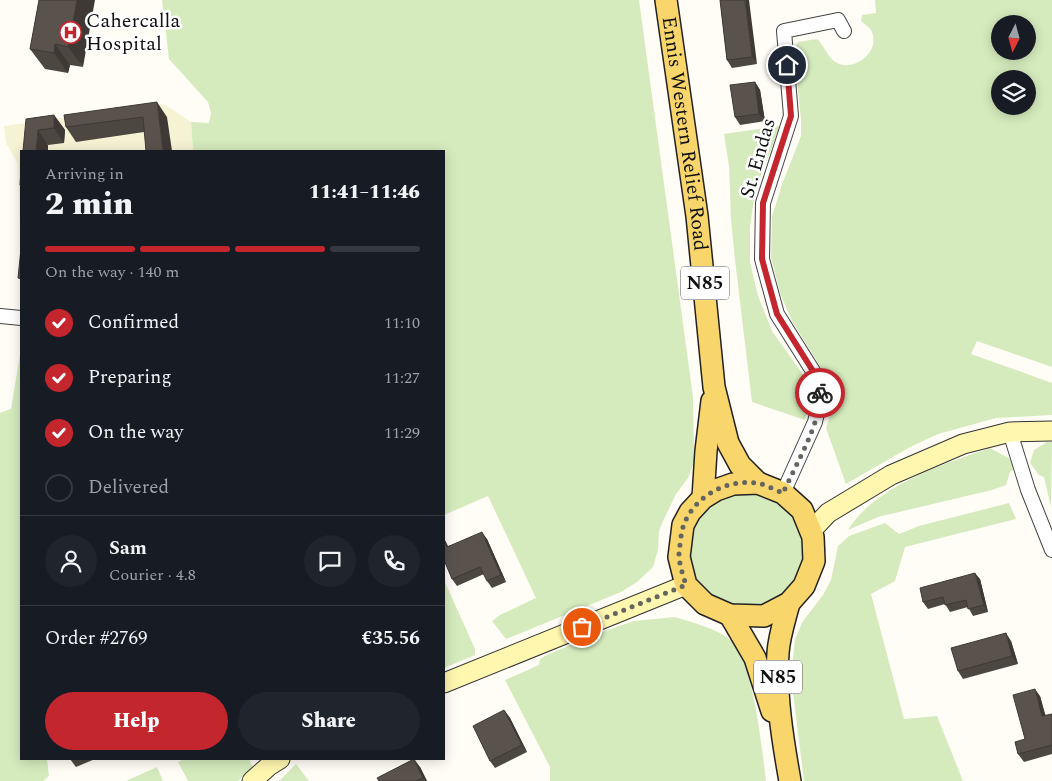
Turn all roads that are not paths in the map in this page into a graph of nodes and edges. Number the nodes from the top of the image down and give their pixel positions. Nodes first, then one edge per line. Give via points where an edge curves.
1 (666, 0) edge
2 (844, 31) dead end
3 (0, 316) edge
4 (20, 318) edge
5 (714, 387) junction
6 (1052, 430) edge
7 (1010, 432) junction
8 (758, 483) junction
9 (783, 493) junction
10 (703, 498) junction
11 (812, 530) junction
12 (1052, 550) edge
13 (686, 585) junction
14 (789, 603) junction
15 (730, 615) junction
16 (445, 683) edge
17 (785, 752) junction
18 (278, 760) edge
19 (252, 781) edge
20 (790, 781) edge

1 - 5 main road, Ennis Western Relief Road / N85 via 697,216
2 - 9 street, St. Endas via 838,20 784,31 791,116 763,203 762,259 777,314 818,379 820,400 815,422
3 - 4 street
5 - 8 main road, Ennis Western Relief Road / N85 via 728,443 740,465
5 - 10 main road, Ennis Western Relief Road / N85
6 - 7 main road
7 - 11 main road via 963,444 891,475 828,513
7 - 12 street
8 - 9 main road, N85
8 - 10 main road, N85 via 733,484
9 - 11 main road, N85 via 802,510
10 - 13 main road, N85 via 690,512 684,525 679,556
11 - 14 main road, N85 via 814,561 804,586
13 - 15 main road, N85 via 705,604
13 - 16 main road
14 - 15 main road, N85 via 764,616
14 - 17 main road, N85 via 778,652
15 - 17 main road, N85 via 755,658
17 - 20 main road, N85
18 - 19 main road

